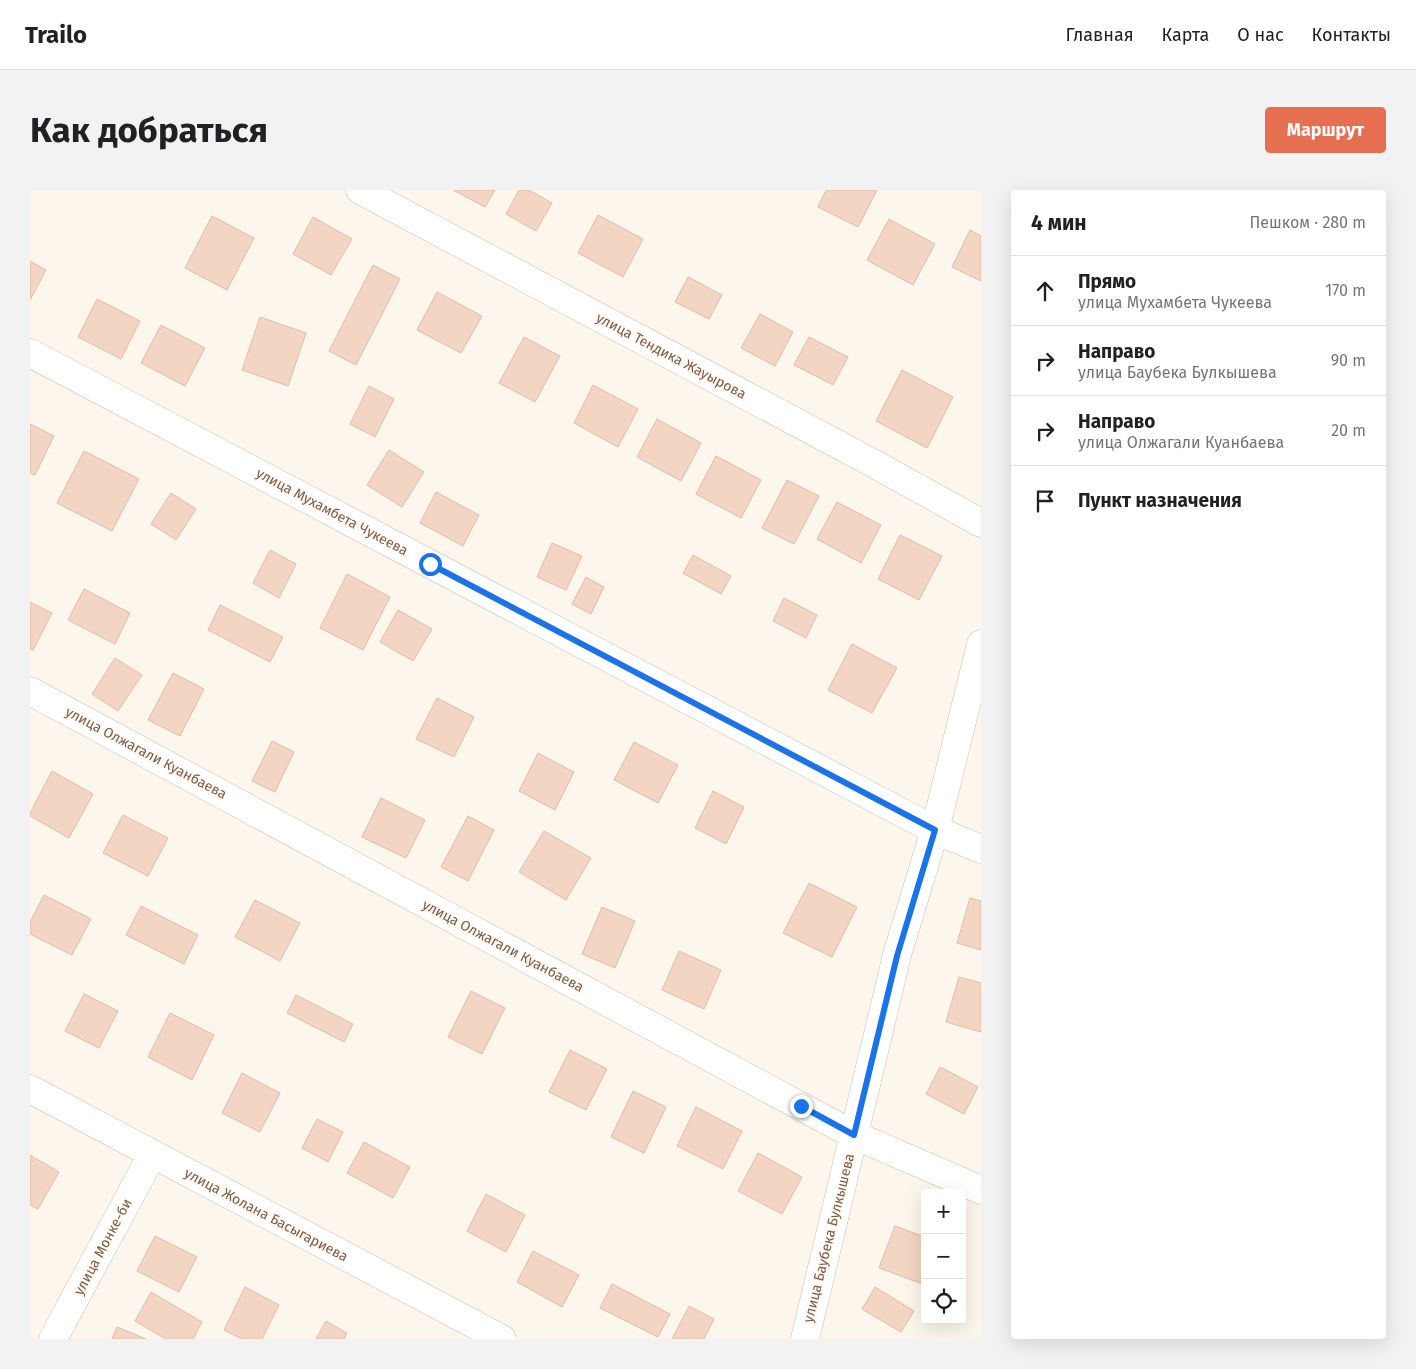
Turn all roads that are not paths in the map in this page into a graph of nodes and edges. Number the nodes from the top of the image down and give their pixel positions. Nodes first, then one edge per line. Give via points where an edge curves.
1 (360, 190) edge
2 (30, 353) edge
3 (981, 523) edge
4 (981, 644) edge
5 (30, 691) edge
6 (935, 830) junction
7 (981, 850) edge
8 (30, 1089) edge
9 (854, 1135) junction
10 (152, 1154) junction
11 (981, 1190) edge
12 (53, 1339) edge
13 (502, 1339) edge
14 (805, 1339) edge

1 - 3 street, улица Тендика Жауырова
2 - 6 street, улица Мухамбета Чукеева
4 - 6 street, улица Баубека Булкышева
5 - 9 street, улица Олжагали Куанбаева
6 - 7 street, улица Мухамбета Чукеева
6 - 9 street, улица Баубека Булкышева via 897,956
8 - 10 street, улица Жолана Басыгариева
9 - 11 street, улица Олжагали Куанбаева
9 - 14 street, улица Баубека Булкышева
10 - 12 street, улица Монке-би
10 - 13 street, улица Жолана Басыгариева

